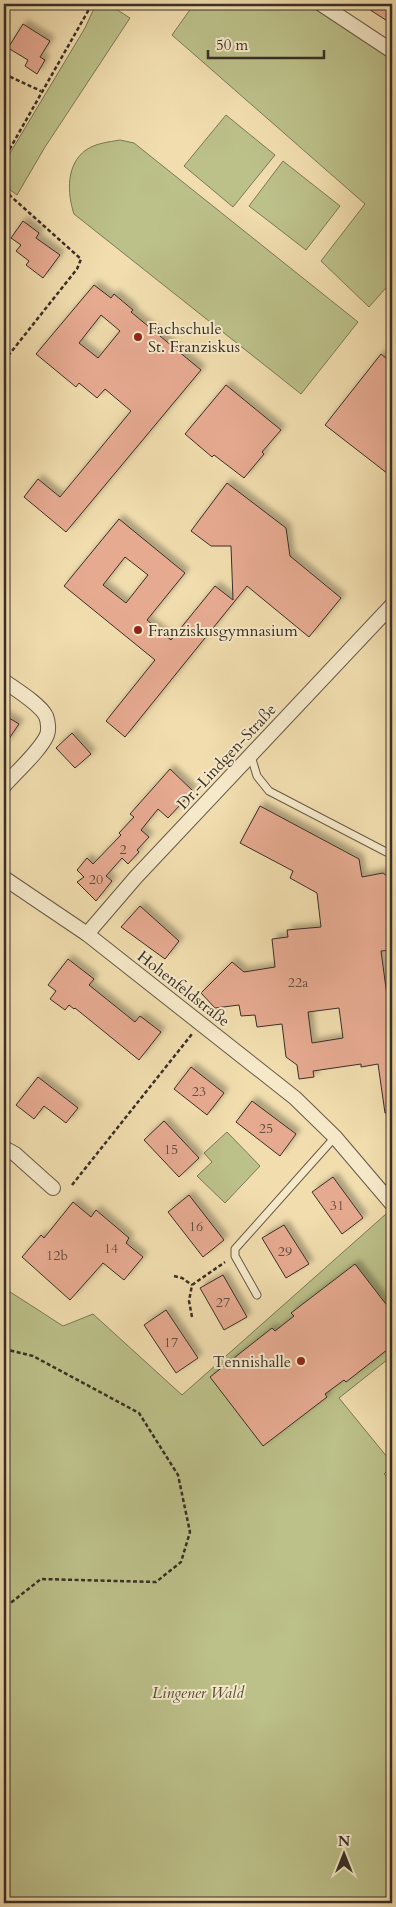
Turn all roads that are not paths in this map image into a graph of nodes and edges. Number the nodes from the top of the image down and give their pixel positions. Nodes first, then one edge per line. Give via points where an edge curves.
1 (321, 4) edge
2 (392, 51) edge
3 (392, 605) edge
4 (4, 681) edge
5 (251, 756) junction
6 (4, 786) edge
7 (392, 856) edge
8 (4, 878) edge
9 (88, 934) junction
10 (335, 1137) junction
11 (4, 1148) edge
12 (53, 1188) dead end
13 (392, 1204) edge
14 (257, 1295) dead end

1 - 2 street
3 - 5 street, Dr.-Lindgen-Straße
4 - 6 street via 33,703 45,715 48,724 47,734 40,745
5 - 7 lane via 257,776 269,791
5 - 9 street, Dr.-Lindgen-Straße via 136,877
8 - 9 street, Hohenfeldstraße
9 - 10 street, Hohenfeldstraße via 295,1098
10 - 13 street, Hohenfeldstraße
10 - 14 lane via 235,1249 235,1256
11 - 12 street

